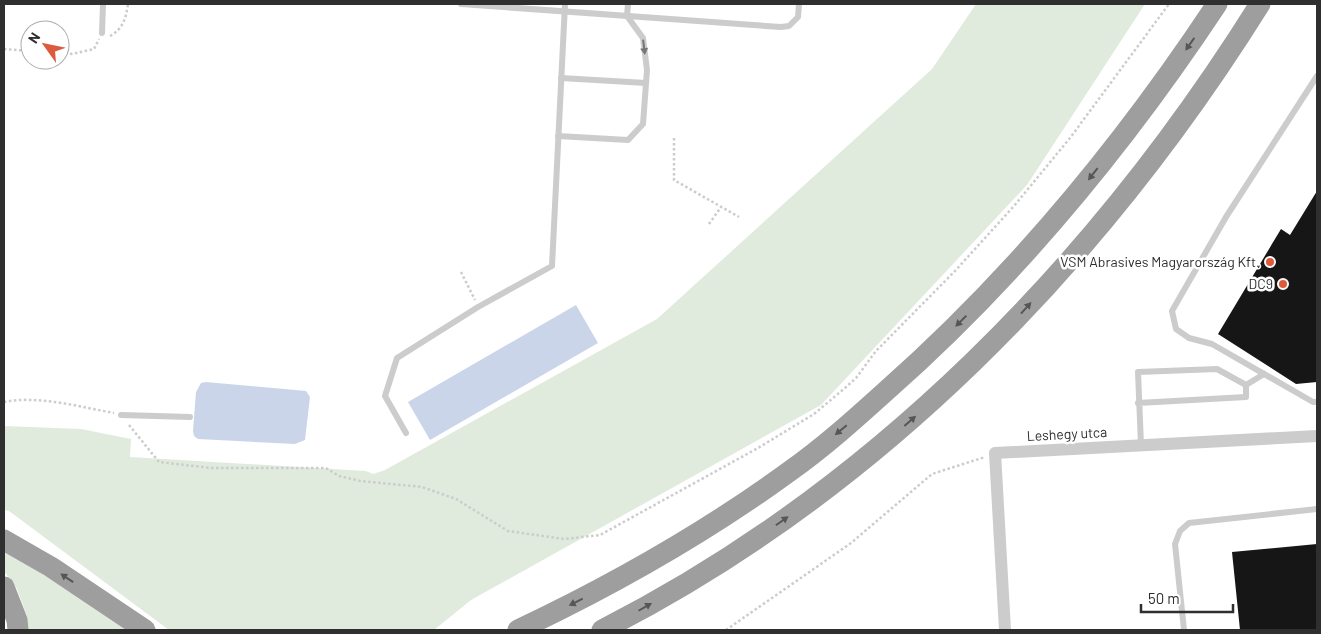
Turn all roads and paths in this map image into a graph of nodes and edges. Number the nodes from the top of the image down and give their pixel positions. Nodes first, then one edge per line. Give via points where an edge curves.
1 (103, 4) edge
2 (128, 4) edge
3 (461, 4) edge
4 (628, 4) edge
5 (799, 4) edge
6 (1169, 4) edge
7 (1217, 4) edge
8 (1260, 4) edge
9 (500, 5) edge
10 (564, 7) edge
11 (627, 16) junction
12 (102, 33) joint
13 (97, 42) junction
14 (4, 49) edge
15 (20, 50) edge
16 (70, 54) edge
17 (1317, 76) edge
18 (561, 78) junction
19 (646, 83) junction
20 (558, 136) junction
21 (674, 138) dead end
22 (721, 207) junction
23 (739, 217) dead end
24 (709, 224) dead end
25 (461, 272) dead end
26 (478, 307) junction
27 (1264, 374) junction
28 (1246, 385) junction
29 (4, 402) edge
30 (1317, 402) edge
31 (1138, 403) junction
32 (121, 415) junction
33 (190, 417) dead end
34 (406, 433) dead end
35 (1317, 436) edge
36 (1141, 445) junction
37 (996, 453) junction
38 (1317, 509) edge
39 (4, 540) edge
40 (4, 587) edge
41 (18, 630) edge
42 (145, 630) edge
43 (518, 630) edge
44 (602, 630) edge
45 (726, 630) edge
46 (1005, 630) edge
47 (1184, 630) edge

1 - 12 lane
2 - 13 path via 126,18 117,32
3 - 9 lane
4 - 11 lane
5 - 11 lane via 798,17 789,26
6 - 32 path via 1070,138 1014,206 955,272 876,351 856,378 814,414 600,535 564,539 508,530 456,499 422,487 361,481 339,476 326,468 211,468 159,462
7 -> 43 highway via 1168,76 1088,180 990,293 915,366 818,449 730,514 612,584
44 -> 8 highway via 708,571 815,498 893,436 974,361 1059,271 1134,182 1220,65
9 - 10 lane
10 - 11 lane
10 - 18 lane
11 -> 19 lane via 643,38
12 - 13 path
13 - 16 path via 94,49
14 - 15 path
17 - 27 lane via 1226,217 1172,311 1176,329 1190,338 1212,344
18 - 19 lane
18 - 20 lane
19 - 20 lane via 643,124 628,140
20 - 26 lane via 552,266
21 - 22 path via 674,180
22 - 23 path
22 - 24 path
25 - 26 path
26 - 34 lane via 397,358 385,396
27 - 28 lane
27 - 30 lane
28 - 31 lane via 1246,397
28 - 31 lane via 1217,370 1138,372
29 - 32 path via 15,399 67,404
31 - 36 lane
32 - 33 lane
35 - 36 street, Leshegy utca
36 - 37 street, Leshegy utca
37 - 45 path via 932,474 851,543
37 - 46 street
38 - 47 lane via 1189,523 1180,531 1175,544
42 -> 39 highway via 51,567
40 - 41 highway

